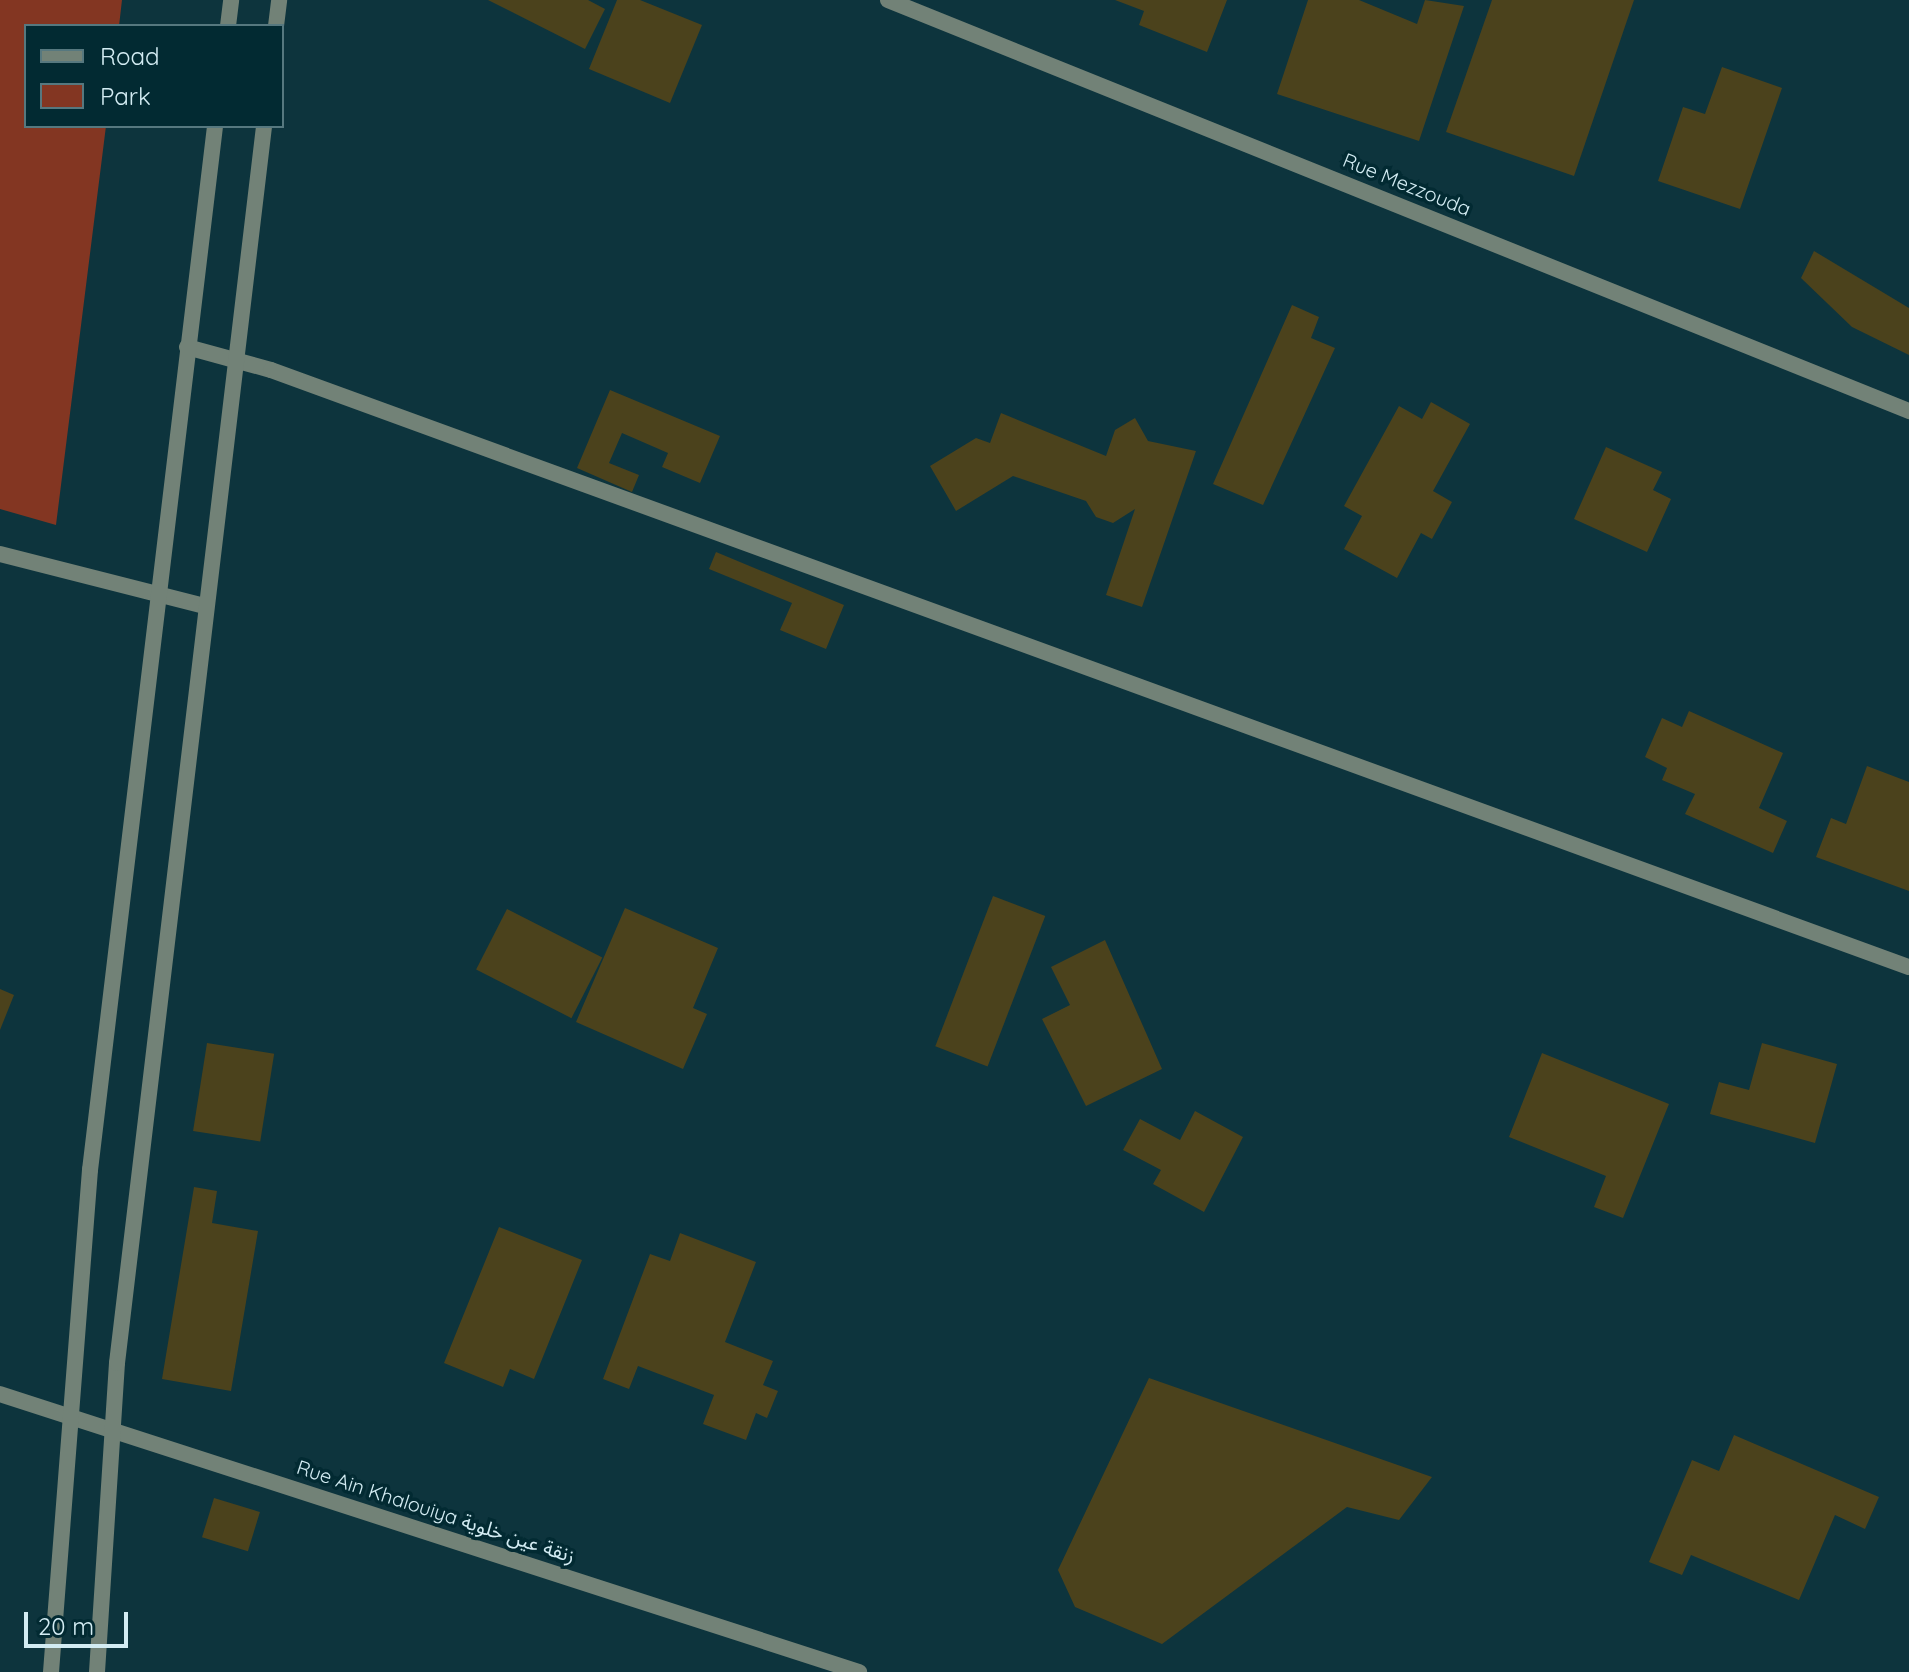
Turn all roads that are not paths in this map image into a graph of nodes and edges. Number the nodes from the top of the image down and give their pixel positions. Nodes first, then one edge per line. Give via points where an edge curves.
1 (231, 0) edge
2 (279, 0) edge
3 (888, 0) edge
4 (228, 24) edge
5 (276, 24) edge
6 (215, 128) edge
7 (264, 128) edge
8 (187, 347) junction
9 (234, 360) junction
10 (1909, 411) edge
11 (0, 554) edge
12 (157, 596) junction
13 (204, 606) junction
14 (1909, 967) edge
15 (0, 1394) edge
16 (66, 1412) junction
17 (113, 1425) junction
18 (51, 1672) edge
19 (97, 1672) edge
20 (859, 1672) edge

1 - 4 street
2 - 5 street
3 - 10 street, Rue Mezzouda
6 - 8 street
7 - 9 street
8 - 9 street
8 - 12 street
9 - 13 street
9 - 14 street
11 - 12 street
12 - 13 street
12 - 16 street
13 - 17 street
15 - 16 street, Rue Ain Khalouiya زنقة عين خلوية
16 - 17 street, Rue Ain Khalouiya زنقة عين خلوية
16 - 18 street
17 - 19 street
17 - 20 street, Rue Ain Khalouiya زنقة عين خلوية

